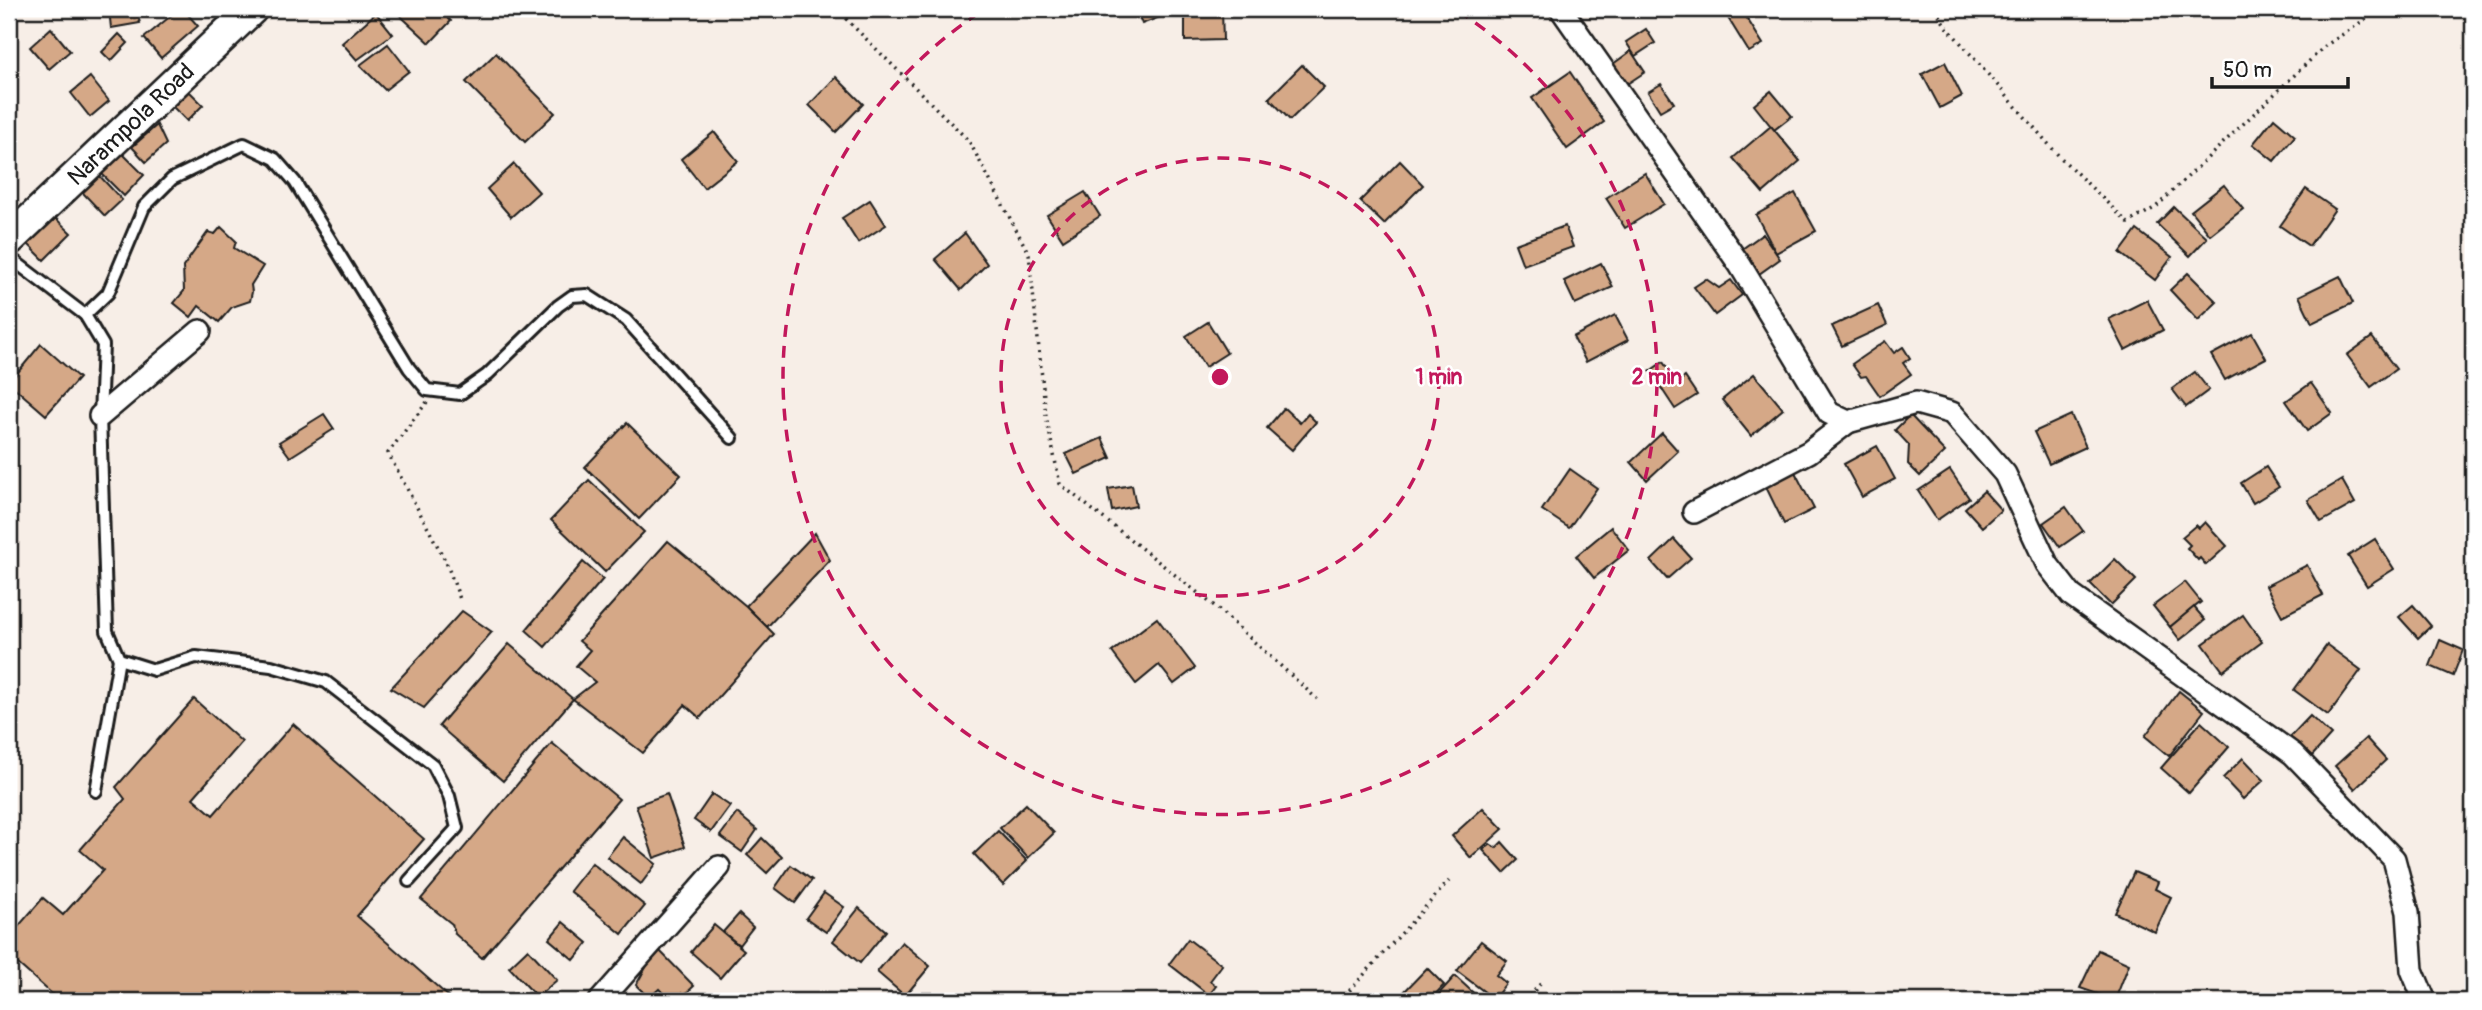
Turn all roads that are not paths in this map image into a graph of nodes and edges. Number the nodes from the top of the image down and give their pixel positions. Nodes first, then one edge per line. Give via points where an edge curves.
1 (252, 9) edge
2 (1561, 9) edge
3 (9, 240) edge
4 (9, 257) edge
5 (85, 315) junction
6 (200, 331) dead end
7 (100, 416) junction
8 (1848, 422) junction
9 (732, 438) dead end
10 (1694, 512) dead end
11 (119, 659) junction
12 (96, 791) dead end
13 (719, 867) dead end
14 (409, 881) dead end
15 (600, 1001) edge
16 (2425, 1001) edge

1 - 3 street, Narampola Road
2 - 8 street via 1740,265 1829,413
4 - 5 lane
5 - 7 lane via 103,345
5 - 9 lane via 108,293 144,207 172,179 244,144 275,159 295,182 427,390 460,394 487,375 558,306 572,296 587,295 626,320
6 - 7 street
7 - 11 lane via 107,631
8 - 10 street via 1809,452
8 - 16 street via 1916,402 1952,413 2005,474 2047,564 2071,595 2294,754 2394,859 2408,912 2412,970
11 - 12 lane
11 - 14 lane via 154,670 196,657 271,666 326,682 433,765 449,796 457,828
13 - 15 street

